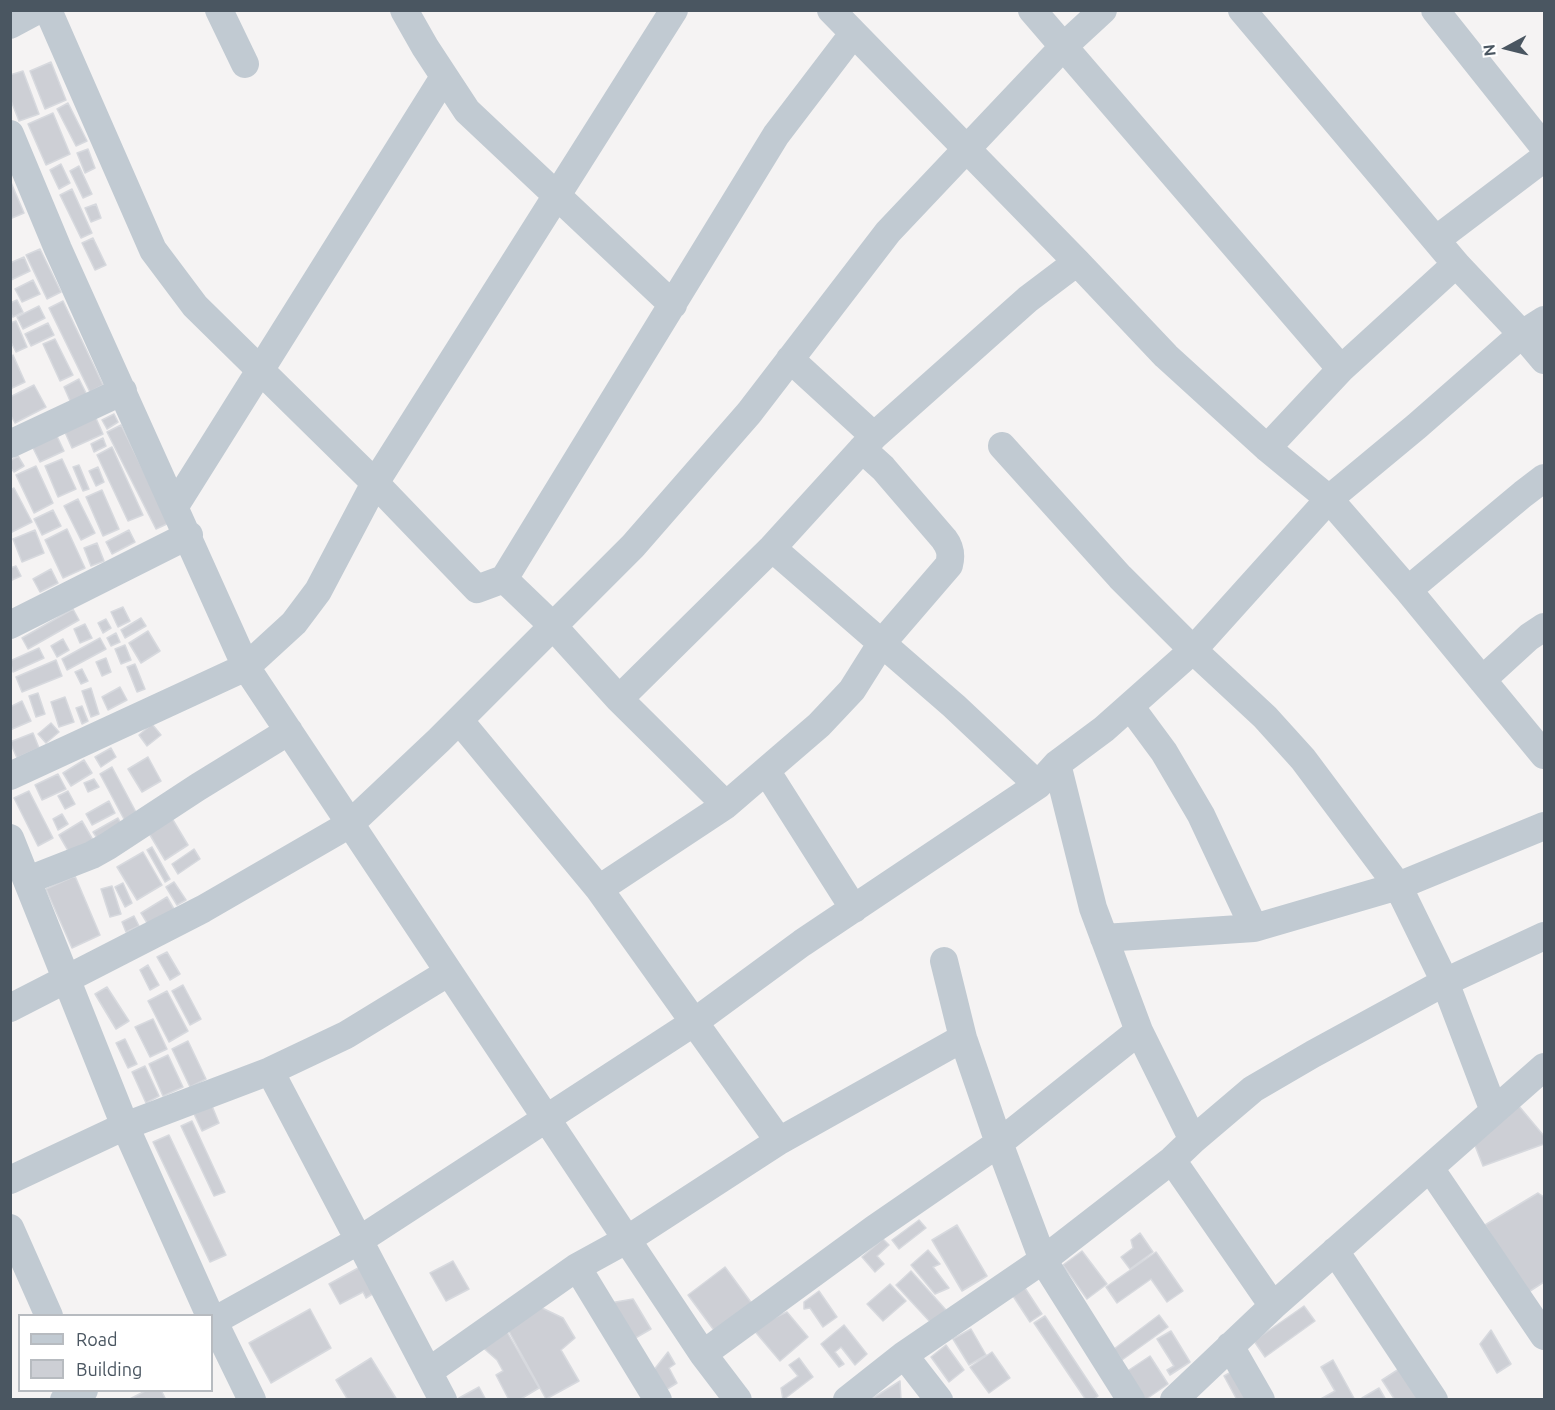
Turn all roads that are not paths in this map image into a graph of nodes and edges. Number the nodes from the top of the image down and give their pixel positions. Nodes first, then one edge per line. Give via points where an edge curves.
1 (38, 10) edge
2 (48, 10) edge
3 (219, 10) edge
4 (404, 10) edge
5 (674, 10) edge
6 (831, 10) edge
7 (1032, 10) edge
8 (1103, 10) edge
9 (1242, 10) edge
10 (1435, 10) edge
11 (10, 25) edge
12 (853, 34) junction
13 (1064, 46) junction
14 (246, 64) dead end
15 (444, 77) junction
16 (13, 146) edge
17 (1545, 147) edge
18 (966, 150) junction
19 (1545, 158) edge
20 (556, 196) junction
21 (1437, 239) junction
22 (1077, 262) junction
23 (1456, 264) junction
24 (673, 305) junction
25 (1533, 327) edge
26 (790, 359) junction
27 (1545, 360) edge
28 (1341, 369) junction
29 (261, 371) junction
30 (123, 392) junction
31 (868, 442) junction
32 (10, 444) edge
33 (1002, 446) dead end
34 (1267, 448) junction
35 (1545, 478) edge
36 (375, 483) junction
37 (1329, 499) junction
38 (175, 506) junction
39 (189, 535) junction
40 (772, 548) junction
41 (504, 579) junction
42 (1408, 590) junction
43 (10, 625) edge
44 (552, 625) junction
45 (1545, 627) edge
46 (881, 644) junction
47 (1193, 650) junction
48 (246, 667) junction
49 (1482, 680) junction
50 (619, 699) junction
51 (1130, 706) junction
52 (459, 720) junction
53 (289, 731) junction
54 (1545, 755) edge
55 (1057, 764) junction
56 (766, 771) junction
57 (10, 776) edge
58 (1038, 785) junction
59 (726, 805) junction
60 (350, 824) junction
61 (1545, 826) edge
62 (10, 838) edge
63 (28, 880) junction
64 (1398, 886) junction
65 (599, 889) junction
66 (854, 909) junction
67 (1254, 928) junction
68 (1545, 936) edge
69 (1104, 938) junction
70 (944, 961) dead end
71 (449, 972) junction
72 (65, 978) junction
73 (1445, 982) junction
74 (10, 1008) edge
75 (693, 1023) junction
76 (1139, 1031) junction
77 (963, 1038) junction
78 (270, 1071) junction
79 (1543, 1073) edge
80 (1494, 1111) junction
81 (546, 1118) junction
82 (125, 1126) junction
83 (1193, 1140) junction
84 (779, 1141) junction
85 (999, 1143) junction
86 (1172, 1160) junction
87 (1430, 1168) junction
88 (10, 1180) edge
89 (10, 1228) edge
90 (628, 1239) junction
91 (358, 1241) junction
92 (1335, 1251) junction
93 (1043, 1260) junction
94 (577, 1267) junction
95 (1273, 1306) junction
96 (48, 1314) edge
97 (210, 1314) edge
98 (213, 1318) edge
99 (213, 1321) edge
100 (1545, 1336) edge
101 (1230, 1346) junction
102 (703, 1354) junction
103 (904, 1355) junction
104 (428, 1372) junction
105 (252, 1400) edge
106 (443, 1400) edge
107 (658, 1400) edge
108 (738, 1400) edge
109 (847, 1400) edge
110 (939, 1400) edge
111 (1131, 1400) edge
112 (1174, 1400) edge
113 (1262, 1400) edge
114 (1434, 1400) edge

1 - 11 street
2 - 29 street via 153,250 195,306
3 - 14 street
4 - 15 street
5 - 20 street
6 - 12 street
7 - 13 street
8 - 13 street
9 - 21 street
10 - 17 street
12 - 18 street
12 - 24 street via 776,135
13 - 18 street
13 - 28 street
15 - 20 street via 467,111
15 - 29 street
16 - 30 street
18 - 22 street
18 - 26 street via 888,232
19 - 21 street
20 - 24 street
20 - 36 street
21 - 23 street
22 - 31 street via 1028,299
22 - 34 street via 1166,356
23 - 25 street
23 - 28 street
24 - 41 street
25 - 27 street
25 - 37 street
26 - 31 street
26 - 44 street via 749,413 633,546
28 - 34 street
29 - 36 street
29 - 38 street
30 - 32 street
30 - 38 street
31 - 40 street
31 - 46 street via 883,468 944,539 951,558 945,571
33 - 47 street via 1120,577
34 - 37 street
35 - 42 street
36 - 41 street via 477,590
36 - 48 street via 318,591 294,623
37 - 42 street
37 - 47 street
38 - 39 street
39 - 43 street
39 - 48 street
40 - 46 street
40 - 50 street
41 - 44 street
42 - 49 street
44 - 50 street
44 - 52 street
45 - 49 street
46 - 56 street via 852,690
46 - 58 street
47 - 51 street
47 - 64 street via 1265,717 1303,759
48 - 53 street
48 - 57 street
49 - 54 street
50 - 59 street
51 - 55 street
51 - 67 street via 1164,752 1201,815
52 - 60 street
52 - 65 street
53 - 60 street
53 - 63 street via 108,846
55 - 58 street
55 - 69 street
56 - 59 street
56 - 66 street
58 - 66 street
59 - 65 street
60 - 71 street
60 - 72 street via 202,909
61 - 64 street
62 - 63 street
63 - 72 street
64 - 67 street
64 - 73 street
65 - 75 street
66 - 75 street
67 - 69 street
68 - 73 street
69 - 76 street
70 - 77 street
71 - 78 street via 346,1035
71 - 81 street
72 - 74 street
72 - 82 street
73 - 80 street
73 - 83 street via 1253,1089
75 - 81 street
75 - 84 street
76 - 83 street
76 - 85 street
77 - 84 street
77 - 85 street
78 - 82 street
78 - 91 street
79 - 80 street
80 - 87 street
81 - 90 street
81 - 91 street
82 - 88 street
82 - 97 street
83 - 86 street
84 - 90 street
85 - 93 street
85 - 102 street via 874,1228
86 - 93 street
86 - 95 street
87 - 92 street
87 - 100 street
89 - 96 street
90 - 94 street
90 - 102 street
91 - 98 street
91 - 104 street
92 - 95 street
92 - 114 street
93 - 103 street
93 - 111 street
94 - 104 street
94 - 107 street
95 - 101 street
99 - 105 street
101 - 112 street
101 - 113 street
102 - 108 street
103 - 109 street
103 - 110 street
104 - 106 street

